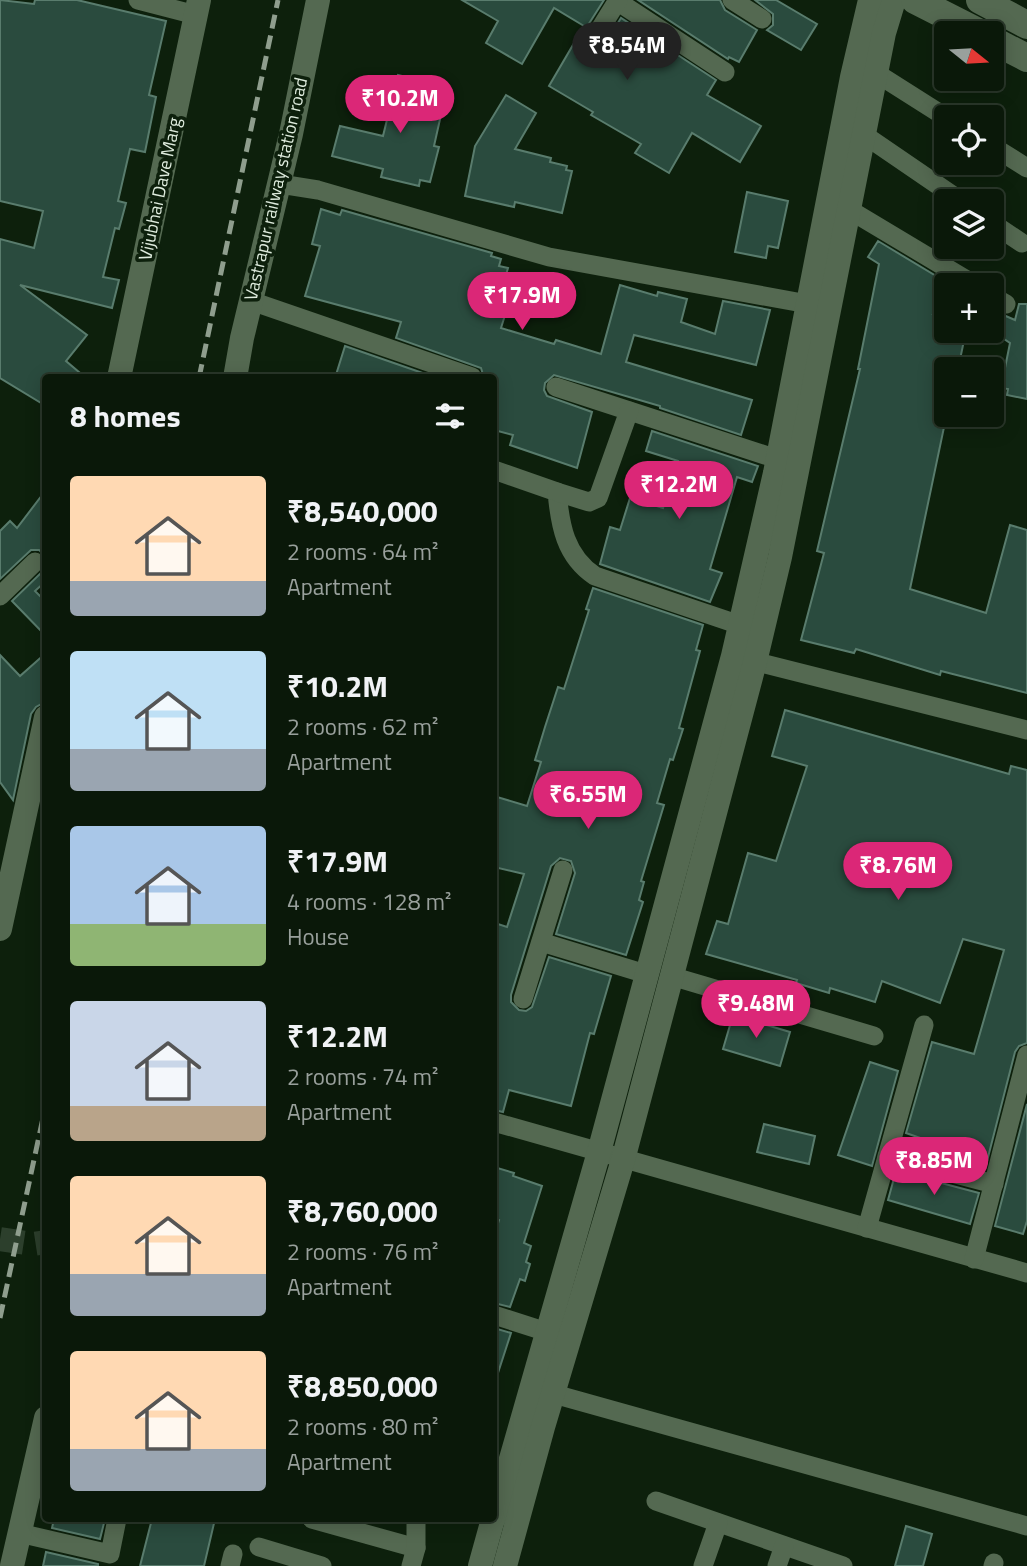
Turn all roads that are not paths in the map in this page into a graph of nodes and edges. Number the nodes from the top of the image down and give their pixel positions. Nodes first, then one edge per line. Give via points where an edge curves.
1 (138, 0) edge
2 (318, 0) edge
3 (617, 0) edge
4 (732, 0) edge
5 (870, 0) edge
6 (894, 0) edge
7 (915, 0) edge
8 (980, 0) edge
9 (198, 7) edge
10 (762, 19) dead end
11 (956, 21) edge
12 (1027, 25) edge
13 (1004, 46) edge
14 (587, 50) dead end
15 (1027, 58) edge
16 (725, 72) dead end
17 (876, 73) junction
18 (934, 110) edge
19 (863, 134) junction
20 (1004, 154) edge
21 (1027, 168) edge
22 (280, 184) junction
23 (943, 189) edge
24 (848, 209) junction
25 (1004, 231) edge
26 (1023, 243) dead end
27 (955, 273) edge
28 (251, 301) junction
29 (808, 304) junction
30 (120, 374) edge
31 (236, 374) edge
32 (463, 374) edge
33 (556, 387) dead end
34 (629, 411) junction
35 (778, 459) junction
36 (497, 472) edge
37 (557, 492) junction
38 (35, 562) dead end
39 (0, 596) edge
40 (740, 625) junction
41 (744, 659) junction
42 (1027, 730) edge
43 (42, 733) edge
44 (563, 870) dead end
45 (4, 887) edge
46 (0, 929) edge
47 (541, 943) junction
48 (659, 975) junction
49 (523, 999) dead end
50 (924, 1026) dead end
51 (874, 1036) dead end
52 (1027, 1055) edge
53 (497, 1123) edge
54 (599, 1152) junction
55 (887, 1156) junction
56 (623, 1160) junction
57 (994, 1184) junction
58 (867, 1228) junction
59 (975, 1259) junction
60 (1027, 1273) edge
61 (497, 1316) edge
62 (547, 1332) junction
63 (554, 1394) junction
64 (42, 1435) edge
65 (656, 1501) dead end
66 (497, 1504) edge
67 (116, 1522) edge
68 (320, 1522) edge
69 (416, 1522) edge
70 (492, 1522) edge
71 (718, 1523) junction
72 (1027, 1526) edge
73 (19, 1533) junction
74 (784, 1546) junction
75 (259, 1547) dead end
76 (414, 1557) edge
77 (12, 1566) edge
78 (322, 1566) edge
79 (480, 1566) edge
80 (505, 1566) edge
81 (703, 1566) edge
82 (777, 1566) edge
83 (843, 1566) edge

1 - 9 street
2 - 22 street, Vastrapur railway station road
3 - 14 street
3 - 16 street
4 - 10 street
5 - 29 street
6 - 17 street
7 - 11 main road
8 - 12 main road
9 - 30 street, Vijubhai Dave Marg
13 - 15 main road
17 - 18 street
17 - 19 street
19 - 23 street
19 - 24 street
20 - 21 street
22 - 28 street, Vastrapur railway station road
22 - 29 street via 318,190 549,257
24 - 27 street
24 - 41 street via 780,558
25 - 26 street
28 - 31 street, Vastrapur railway station road
28 - 32 street
29 - 35 street
33 - 34 street
34 - 35 street
34 - 37 street via 598,498 589,502
35 - 40 street
36 - 37 street
37 - 40 street via 571,553 595,576
38 - 39 street
40 - 41 street
41 - 42 street
41 - 48 street
43 - 45 street
44 - 47 street
45 - 46 street
47 - 48 street
47 - 49 street
48 - 51 street
48 - 54 street
48 - 56 street
50 - 55 street
52 - 57 street
53 - 54 street
54 - 56 street
54 - 62 street
55 - 57 street
55 - 58 street
56 - 58 street
56 - 63 street
57 - 59 street
58 - 59 street
59 - 60 street
61 - 62 street
62 - 66 street
63 - 72 street
63 - 80 street
64 - 73 street
65 - 71 street
67 - 73 street via 110,1554
68 - 76 street
69 - 76 street
70 - 79 street
71 - 74 street
71 - 81 street
73 - 77 street
74 - 82 street
74 - 83 street
75 - 78 street

